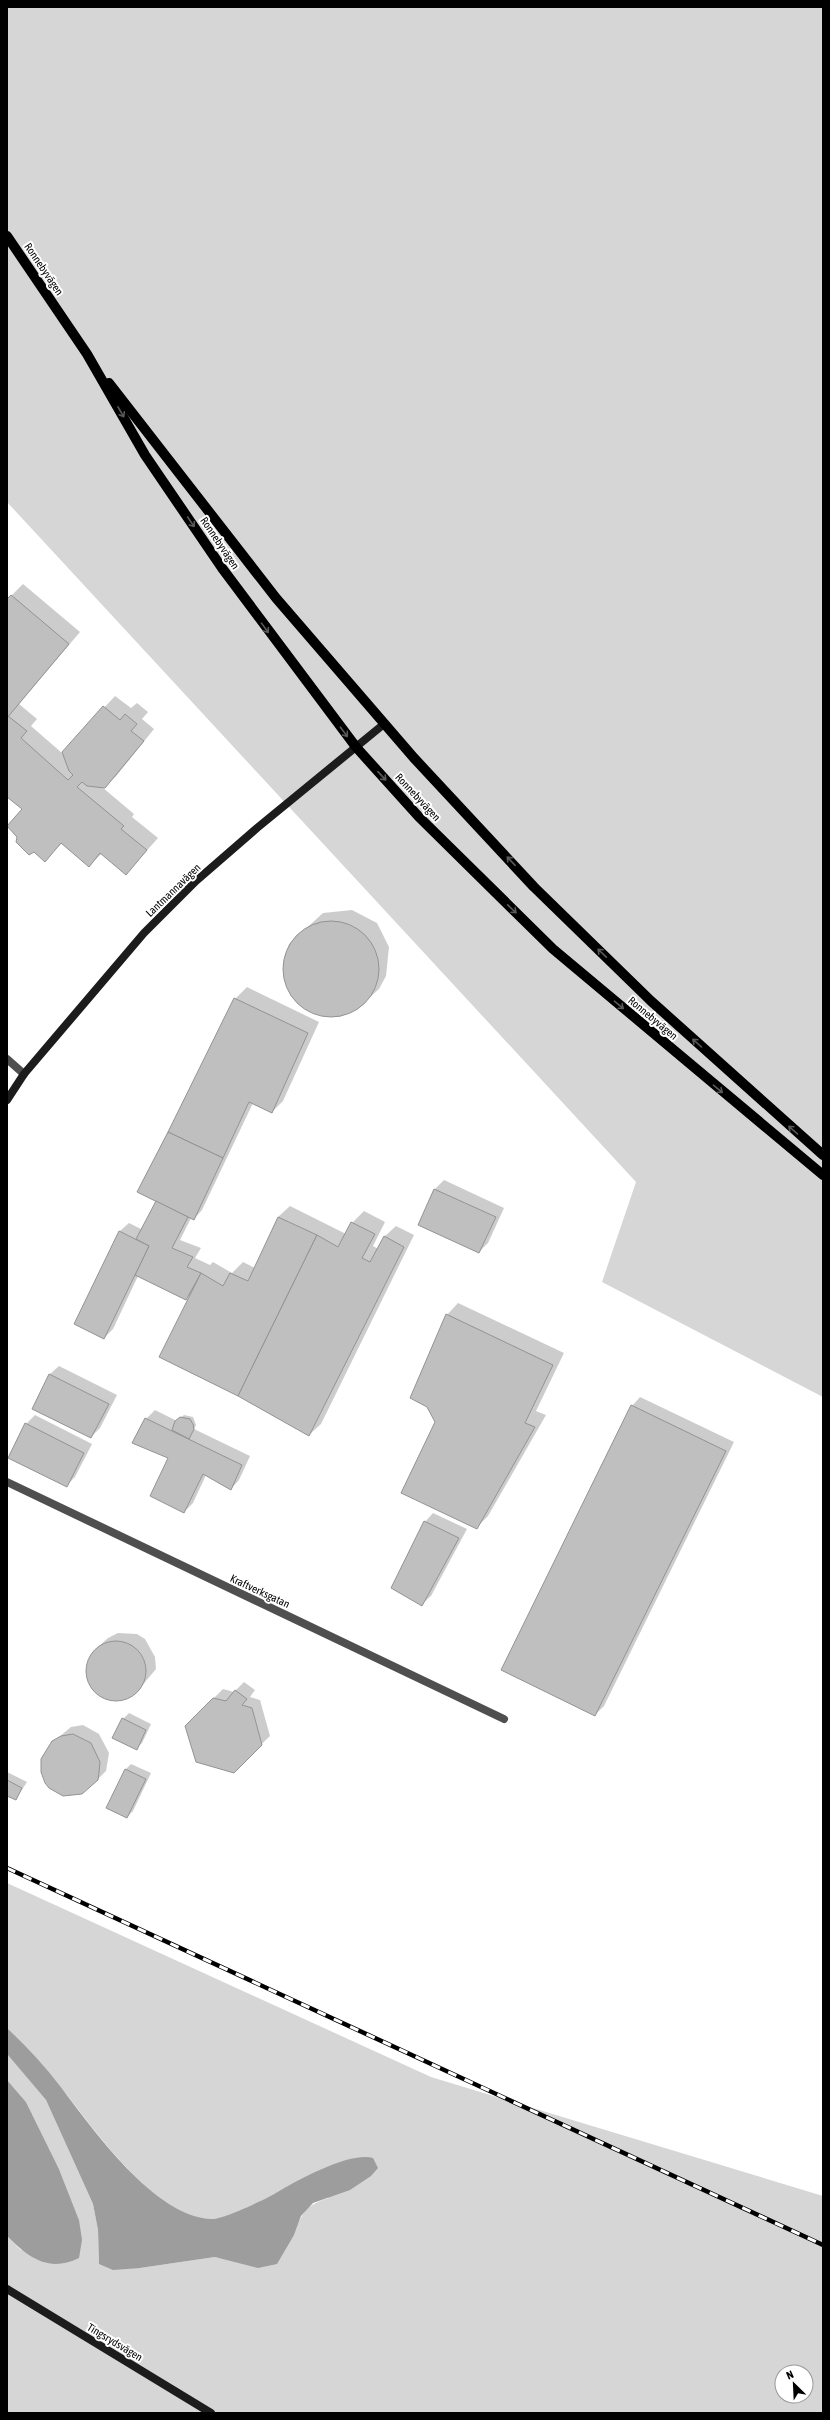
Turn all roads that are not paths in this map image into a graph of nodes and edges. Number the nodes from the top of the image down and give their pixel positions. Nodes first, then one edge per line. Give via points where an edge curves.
1 (7, 236) edge
2 (87, 354) junction
3 (384, 724) junction
4 (356, 747) junction
5 (7, 1059) edge
6 (24, 1074) junction
7 (7, 1100) edge
8 (823, 1155) edge
9 (823, 1175) edge
10 (7, 1482) edge
11 (504, 1719) dead end
12 (7, 2289) edge
13 (211, 2413) edge

1 - 2 main road, Ronnebyvägen
2 - 3 main road, Ronnebyvägen via 276,598
2 -> 4 main road, Ronnebyvägen via 145,454 222,568
3 - 4 street, Lantmannavägen
8 -> 3 main road, Ronnebyvägen via 651,1001 556,908
4 - 6 street, Lantmannavägen via 196,881 144,933
4 -> 9 main road, Ronnebyvägen via 420,817 553,949
5 - 6 street
6 - 7 street, Lantmannavägen
10 - 11 street, Kraftverksgatan
12 - 13 street, Tingsrydsvägen

